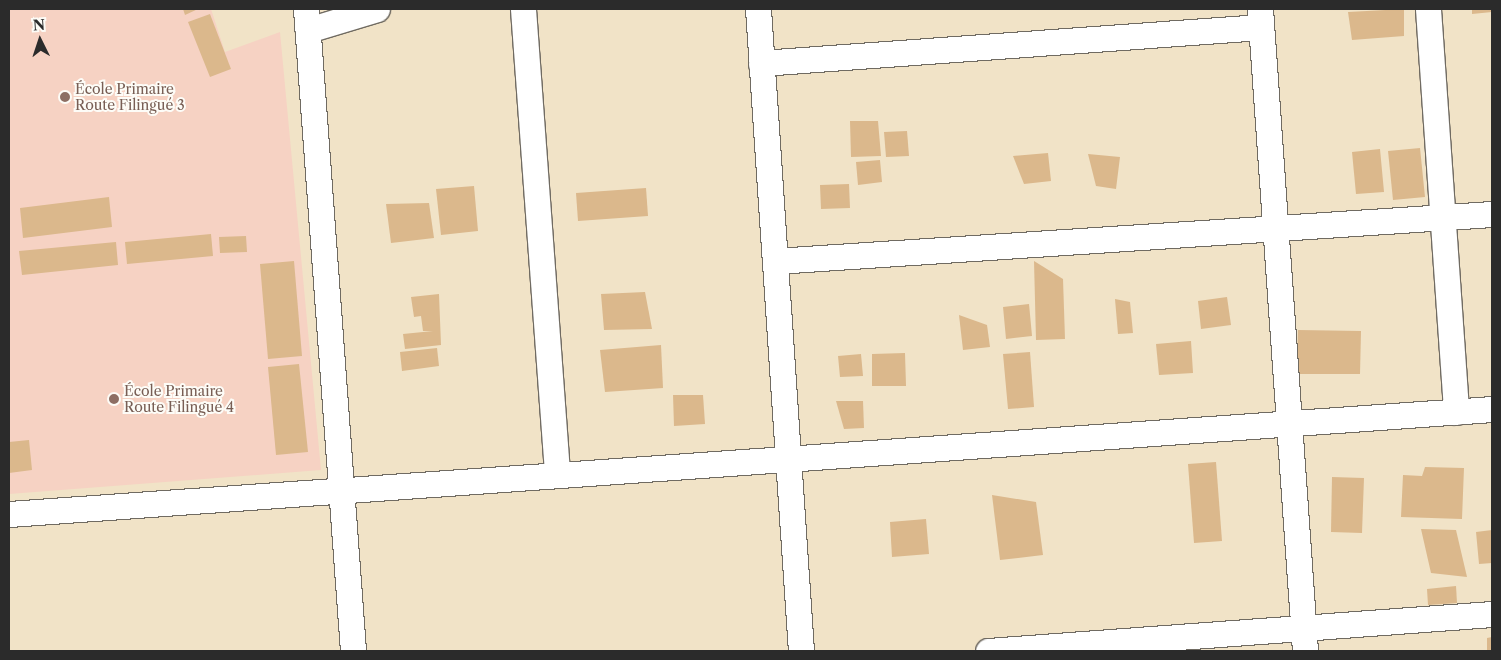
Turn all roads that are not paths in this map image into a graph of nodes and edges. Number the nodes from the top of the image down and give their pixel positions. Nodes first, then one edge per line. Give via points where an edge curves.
1 (377, 9) edge
2 (523, 9) edge
3 (758, 9) edge
4 (1428, 9) edge
5 (1261, 18) edge
6 (307, 19) edge
7 (761, 62) junction
8 (1492, 214) edge
9 (1442, 218) junction
10 (1276, 229) junction
11 (775, 261) junction
12 (1492, 409) edge
13 (1456, 412) junction
14 (1289, 424) junction
15 (788, 459) junction
16 (557, 475) junction
17 (341, 490) junction
18 (9, 514) edge
19 (1492, 614) edge
20 (1305, 640) edge
21 (353, 651) edge
22 (801, 651) edge
23 (988, 651) edge

1 - 6 street
2 - 16 street
3 - 7 street
4 - 9 street
5 - 7 street
5 - 10 street
6 - 17 street
7 - 11 street
8 - 9 street
9 - 10 street
9 - 13 street
10 - 11 street
10 - 14 street
11 - 15 street
12 - 13 street
13 - 14 street
14 - 15 street
14 - 20 street
15 - 16 street
15 - 22 street
16 - 17 street
17 - 18 street
17 - 21 street
19 - 20 street
20 - 23 street

